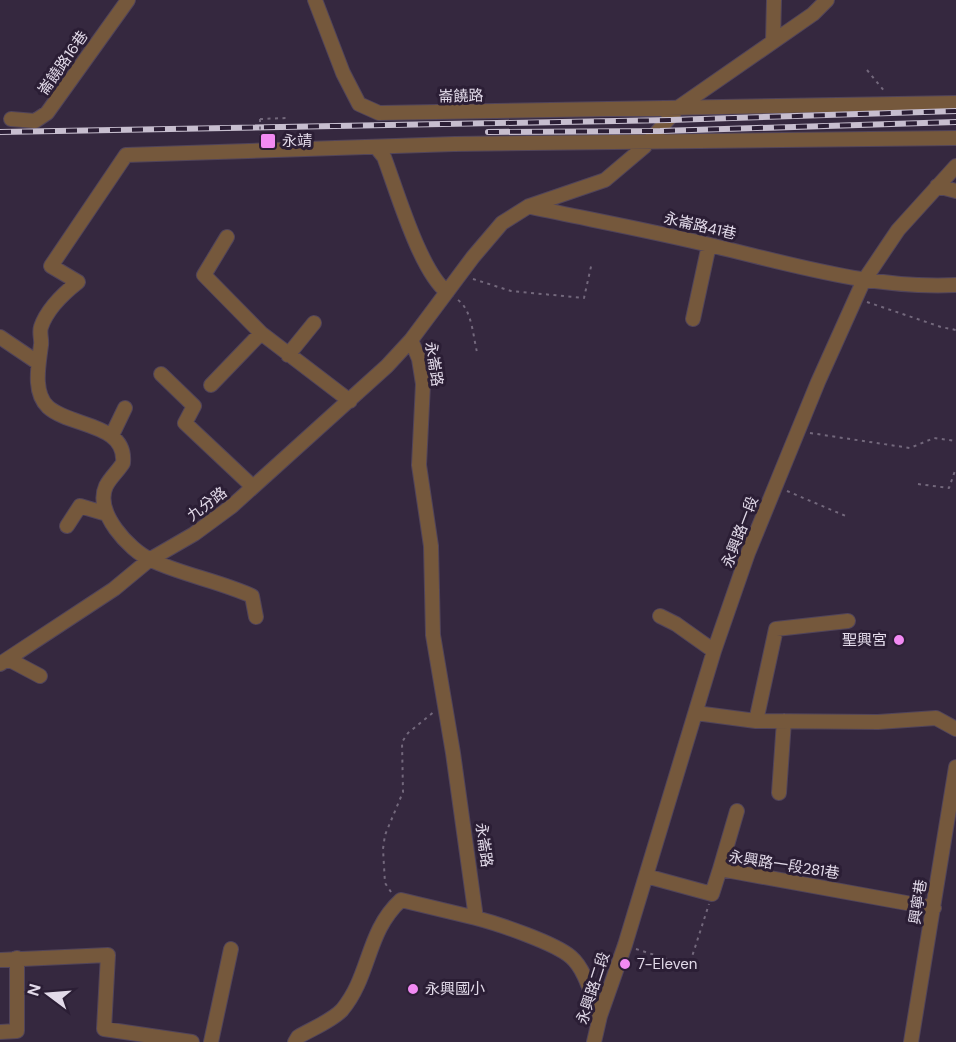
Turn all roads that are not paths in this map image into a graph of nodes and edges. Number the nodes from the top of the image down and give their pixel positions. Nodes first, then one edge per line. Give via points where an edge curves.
1 (128, 0) edge
2 (315, 0) edge
3 (774, 0) edge
4 (827, 0) edge
5 (773, 42) junction
6 (956, 103) edge
7 (679, 107) junction
8 (11, 119) dead end
9 (956, 138) edge
10 (648, 142) junction
11 (376, 147) junction
12 (956, 166) edge
13 (937, 186) junction
14 (956, 191) edge
15 (529, 206) junction
16 (227, 237) dead end
17 (709, 245) junction
18 (862, 282) junction
19 (956, 285) edge
20 (447, 292) junction
21 (693, 319) dead end
22 (314, 322) dead end
23 (261, 333) junction
24 (0, 337) edge
25 (411, 340) junction
26 (288, 355) junction
27 (37, 362) junction
28 (161, 374) dead end
29 (211, 385) dead end
30 (350, 401) junction
31 (125, 408) dead end
32 (112, 435) junction
33 (253, 487) junction
34 (107, 514) junction
35 (67, 526) dead end
36 (149, 560) junction
37 (660, 616) dead end
38 (256, 617) dead end
39 (848, 621) dead end
40 (714, 651) junction
41 (4, 662) edge
42 (40, 676) dead end
43 (696, 713) junction
44 (756, 721) junction
45 (784, 721) junction
46 (956, 729) edge
47 (956, 767) edge
48 (779, 792) dead end
49 (737, 811) dead end
50 (720, 869) junction
51 (646, 876) junction
52 (934, 908) junction
53 (476, 918) junction
54 (625, 945) joint
55 (231, 949) dead end
56 (17, 958) junction
57 (0, 960) edge
58 (600, 1016) junction
59 (0, 1032) edge
60 (192, 1042) edge
61 (211, 1042) edge
62 (295, 1042) edge
63 (594, 1042) edge
64 (911, 1042) edge

1 - 8 street, 崙饒路16巷 via 47,113 35,121
2 - 7 street, 崙饒路 via 343,73 359,104 369,111 418,114
3 - 5 street
4 - 5 street, 永崙路
5 - 7 street, 永崙路
6 - 7 street
7 - 10 street, 永崙路
9 - 10 street
10 - 11 street
10 - 15 street, 永崙路 via 605,180
11 - 20 street via 384,157 415,239
11 - 27 street via 126,155 51,266 78,282 60,296 40,328 42,345
12 - 13 street, 永興路一段
13 - 14 street
13 - 18 street, 永興路一段 via 898,230
15 - 17 street, 永崙路41巷
15 - 20 street, 永崙路 via 502,224
16 - 23 street via 204,275
17 - 18 street, 永崙路41巷
17 - 21 street
18 - 19 street, 永崙路41巷
18 - 40 street, 永興路一段 via 748,553
20 - 25 street, 永崙路
22 - 26 street
23 - 26 street
23 - 29 street
24 - 27 street
25 - 30 street, 九分路
25 - 53 street, 永崙路 via 423,384 418,465 431,546 433,635
26 - 30 street
27 - 32 street via 41,396 48,407
28 - 33 street via 195,406 185,423
30 - 33 street, 九分路
31 - 32 street
32 - 34 street via 124,455 123,463 106,487
33 - 36 street, 九分路 via 194,534
34 - 35 street via 80,506
34 - 36 street via 114,530
36 - 38 street via 252,596
36 - 41 street, 九分路 via 114,590
37 - 40 street
39 - 44 street via 776,629
40 - 43 street, 永興路一段
41 - 42 street
43 - 44 street
43 - 51 street, 永興路一段
44 - 45 street
45 - 46 street via 936,718
45 - 48 street
47 - 52 street, 興寧巷
49 - 50 street
50 - 51 street, 永興路一段281巷 via 712,894
50 - 52 street, 永興路一段281巷
51 - 54 street, 永興路一段
52 - 64 street, 興寧巷
53 - 58 street via 572,957
53 - 62 street via 401,900 388,911 376,931 369,959 340,1012
54 - 58 street, 永興路二段
55 - 61 street
56 - 57 street
56 - 59 street via 17,1031
56 - 60 street via 108,955 104,1029
58 - 63 street, 永興路二段

